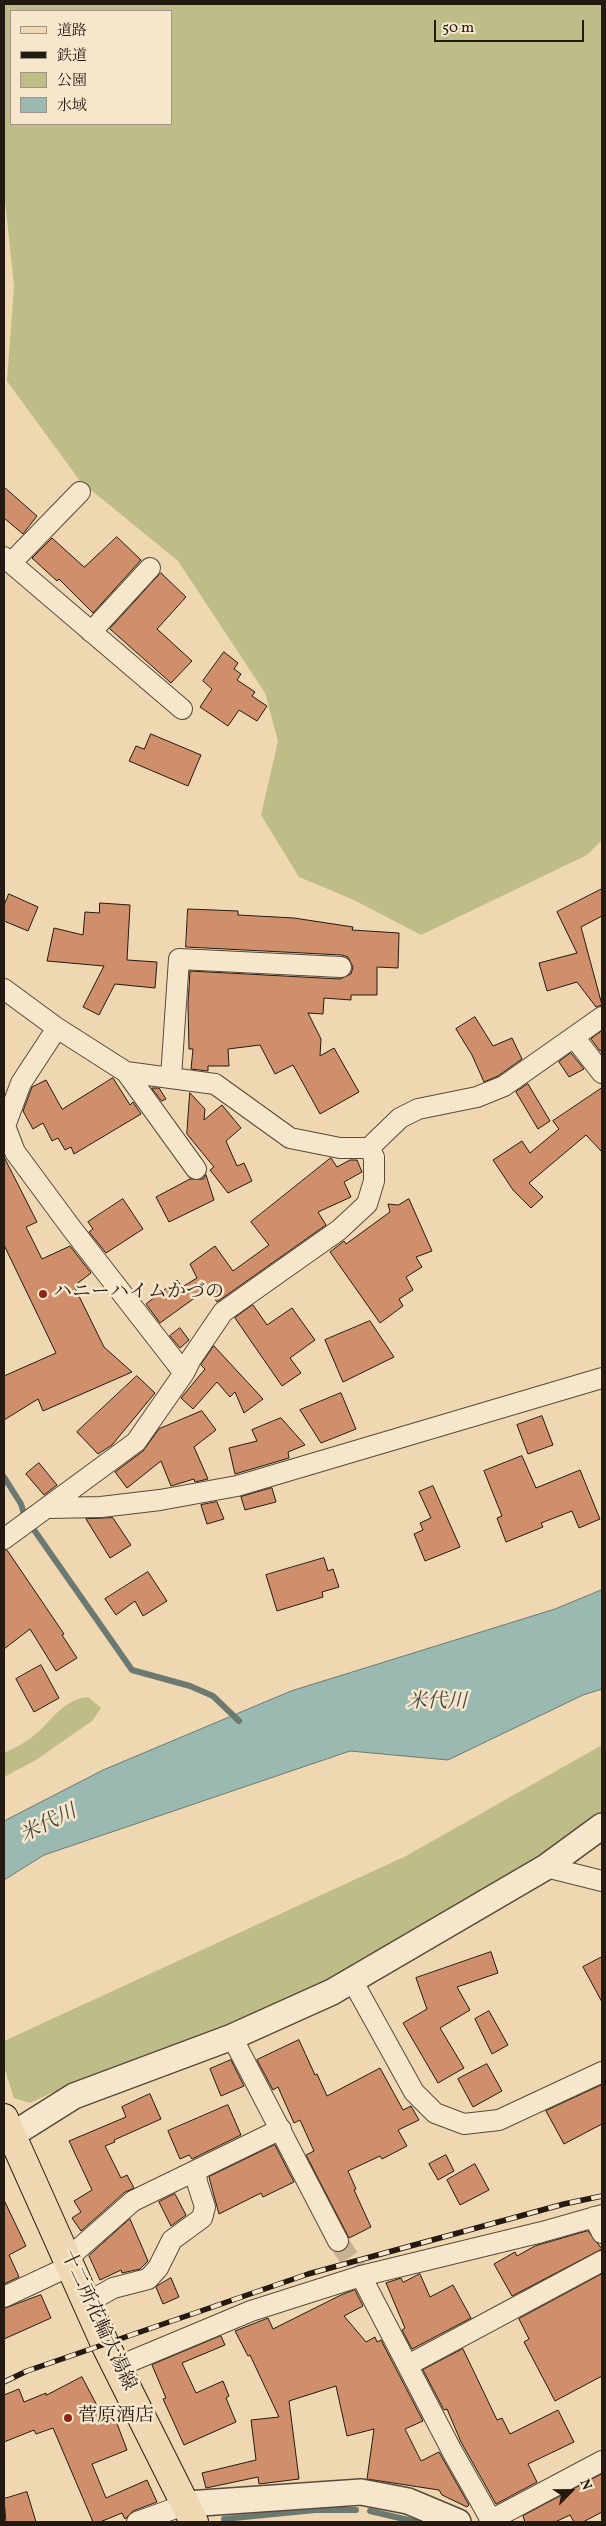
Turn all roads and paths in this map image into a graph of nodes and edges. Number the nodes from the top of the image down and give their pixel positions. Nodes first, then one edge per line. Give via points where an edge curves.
1 (80, 492) dead end
2 (7, 560) edge
3 (150, 568) dead end
4 (92, 632) junction
5 (182, 709) dead end
6 (341, 967) dead end
7 (4, 989) edge
8 (602, 1017) edge
9 (58, 1028) junction
10 (574, 1037) junction
11 (126, 1072) junction
12 (602, 1073) edge
13 (171, 1077) junction
14 (369, 1148) junction
15 (196, 1169) dead end
16 (184, 1373) junction
17 (602, 1378) edge
18 (47, 1508) junction
19 (8, 1537) edge
20 (602, 1826) edge
21 (546, 1867) junction
22 (602, 1881) edge
23 (352, 1980) junction
24 (232, 2037) junction
25 (602, 2072) edge
26 (280, 2129) junction
27 (10, 2141) edge
28 (196, 2170) junction
29 (599, 2221) edge
30 (338, 2241) tunnel mouth
31 (602, 2261) edge
32 (69, 2262) junction
33 (362, 2276) junction
34 (4, 2296) edge
35 (87, 2303) junction
36 (408, 2365) junction
37 (117, 2367) junction
38 (602, 2460) edge
39 (190, 2513) edge
40 (490, 2521) edge
41 (137, 2522) edge
42 (458, 2522) edge

1 - 2 street
2 - 4 street
3 - 4 street
4 - 5 street
6 - 13 street via 179,959
7 - 9 street
8 - 10 street
9 - 11 street
9 - 16 street via 20,1083 5,1126 15,1152
10 - 12 street
10 - 14 street via 504,1086 477,1097 418,1109 400,1118
11 - 13 street
11 - 15 street
13 - 14 street via 215,1084 290,1138 340,1148
14 - 16 street via 374,1156 374,1181 367,1204 340,1230 223,1312
16 - 18 street via 136,1442
17 - 18 street via 237,1486 101,1507
18 - 19 street
20 - 21 street
21 - 22 street
21 - 23 street
23 - 24 street
23 - 25 street via 414,2092 434,2113 464,2124 499,2120
24 - 26 street
24 - 27 street via 74,2096
26 - 28 street
26 - 30 street
27 - 32 main road, 十二所花輪大湯線
28 - 32 street via 133,2201
28 - 35 street via 205,2207 202,2218 172,2240 158,2268 148,2279 113,2288
29 - 33 street
31 - 36 street
32 - 34 street
32 - 35 main road, 十二所花輪大湯線
33 - 36 street
33 - 37 street via 251,2311
35 - 37 main road, 十二所花輪大湯線
36 - 40 street
37 - 39 main road, 十二所花輪大湯線
38 - 40 street
39 - 41 street
39 - 42 street via 362,2492 408,2501

